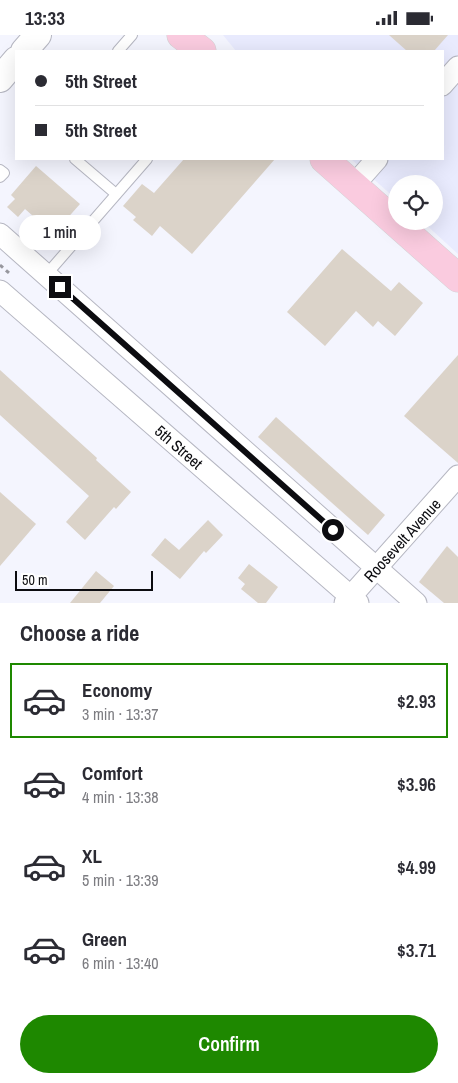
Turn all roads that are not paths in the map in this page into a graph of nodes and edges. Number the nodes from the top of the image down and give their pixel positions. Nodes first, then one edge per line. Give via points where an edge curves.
1 (38, 35) edge
2 (132, 35) edge
3 (181, 35) edge
4 (198, 35) edge
5 (25, 50) edge
6 (119, 50) edge
7 (201, 50) edge
8 (208, 50) edge
9 (458, 68) edge
10 (444, 83) edge
11 (76, 160) edge
12 (146, 160) edge
13 (325, 160) edge
14 (376, 160) edge
15 (0, 170) edge
16 (0, 177) edge
17 (354, 185) junction
18 (116, 194) junction
19 (0, 234) edge
20 (46, 275) junction
21 (458, 278) edge
22 (0, 291) edge
23 (458, 476) edge
24 (376, 568) junction
25 (352, 601) edge
26 (416, 603) edge

1 - 5 street
2 - 6 lane
3 - 7 main road
4 - 8 main road
9 - 10 street
11 - 18 lane
12 - 18 lane
13 - 17 main road
14 - 17 street
15 - 16 lane via 4,173
17 - 21 main road
18 - 20 lane
19 - 20 street
20 - 24 street
22 - 25 street, 5th Street
23 - 24 street, Roosevelt Avenue
24 - 25 street, Roosevelt Avenue
24 - 26 street

